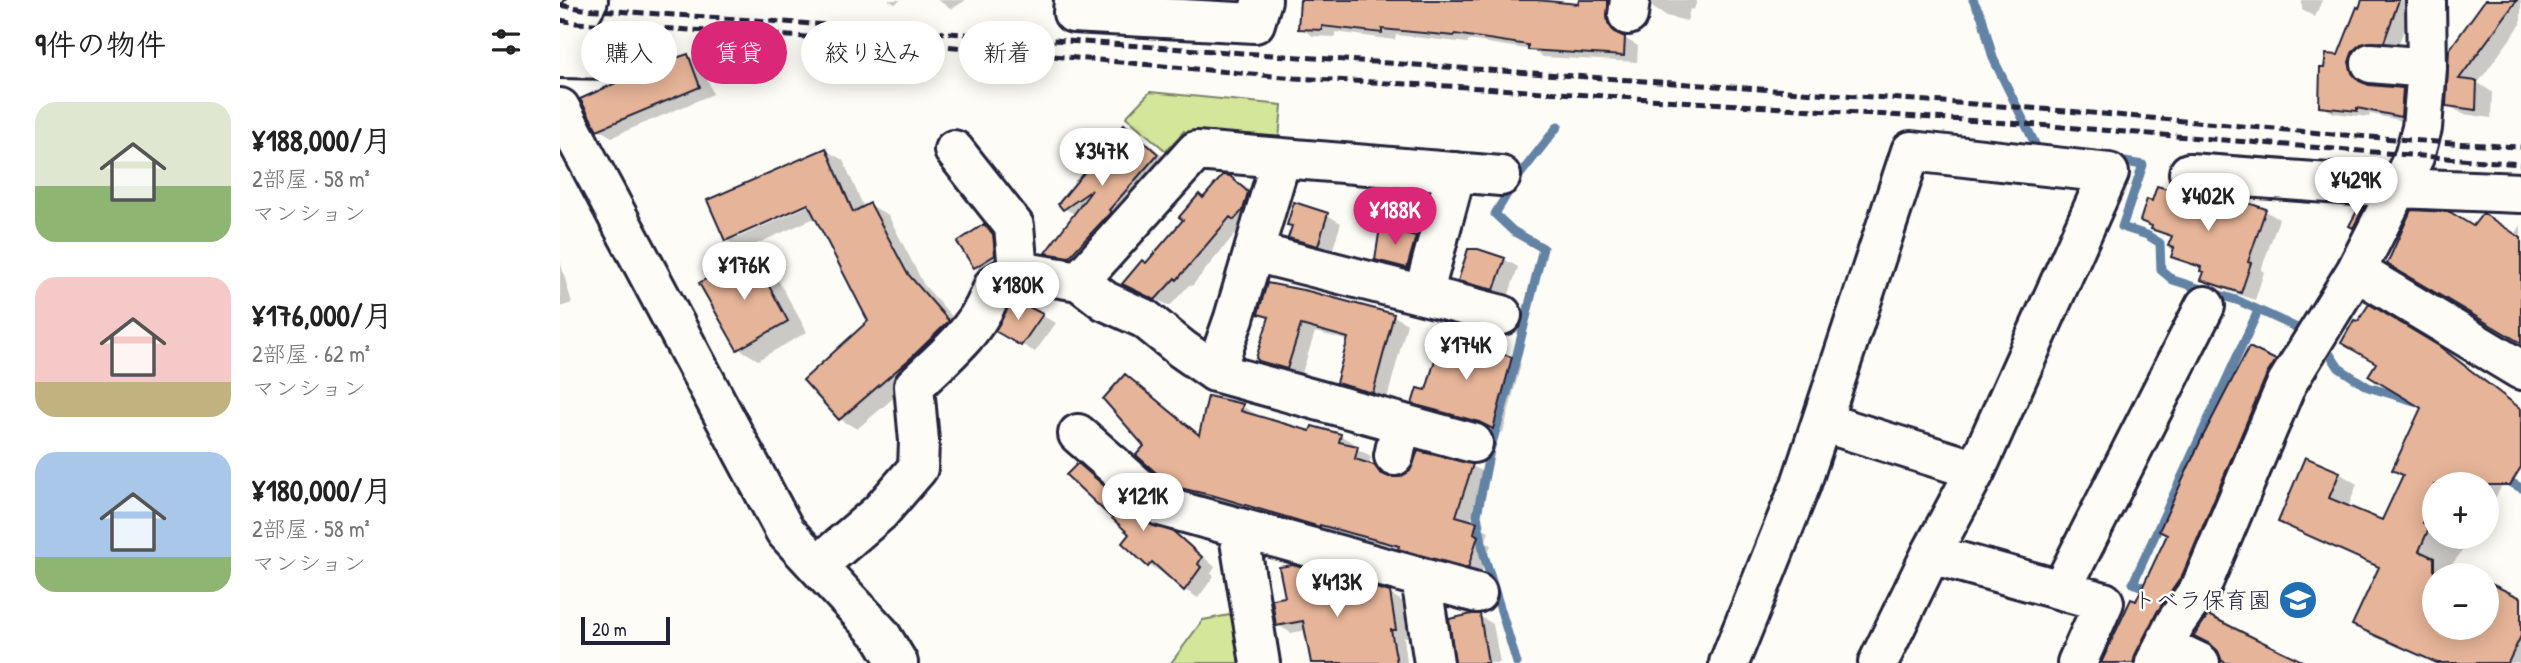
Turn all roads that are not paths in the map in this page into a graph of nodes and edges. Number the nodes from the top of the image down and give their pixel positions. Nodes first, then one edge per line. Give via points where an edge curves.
1 (588, 0) edge
2 (1074, 0) edge
3 (1262, 0) edge
4 (2426, 0) edge
5 (560, 48) edge
6 (560, 58) edge
7 (581, 58) edge
8 (2371, 64) dead end
9 (2427, 68) junction
10 (560, 108) edge
11 (954, 150) dead end
12 (1280, 159) junction
13 (1456, 172) junction
14 (2189, 173) dead end
15 (1501, 176) dead end
16 (2398, 188) junction
17 (2521, 192) edge
18 (1254, 252) junction
19 (1018, 271) junction
20 (2356, 271) junction
21 (1079, 281) junction
22 (1423, 295) junction
23 (2205, 306) dead end
24 (1502, 316) dead end
25 (2502, 370) edge
26 (1215, 372) junction
27 (1822, 422) junction
28 (1078, 434) dead end
29 (1473, 443) dead end
30 (1976, 470) junction
31 (1238, 528) junction
32 (1931, 554) junction
33 (817, 566) junction
34 (1421, 579) junction
35 (2061, 590) junction
36 (1477, 593) dead end
37 (2160, 654) edge
38 (898, 663) edge
39 (1261, 663) edge
40 (1434, 663) edge
41 (1729, 663) edge
42 (1878, 663) edge
43 (2077, 663) edge
44 (2200, 663) edge

1 - 5 street
2 - 3 street via 1073,13 1255,23
4 - 9 street
6 - 7 street
8 - 9 street
9 - 16 street via 2422,128
10 - 33 street via 785,531
11 - 19 street via 1014,226
12 - 13 street
12 - 18 street
12 - 21 street via 1196,151
13 - 15 street
13 - 22 street
14 - 16 street via 2224,189
16 - 17 street
16 - 20 street
18 - 22 street
18 - 26 street
19 - 21 street
19 - 33 street via 994,285 975,326 914,386 918,468 880,512
20 - 25 street
20 - 37 street via 2287,383 2201,587
21 - 26 street via 1105,301 1145,319
22 - 24 street
23 - 35 street
26 - 29 street via 1398,440
27 - 30 street
27 - 30 street via 1911,151 2109,173
27 - 41 street
28 - 31 street via 1160,506
30 - 32 street
31 - 34 street
31 - 39 street
32 - 35 street
32 - 42 street
33 - 38 street via 881,635
34 - 36 street
34 - 40 street
35 - 43 street via 2104,602
37 - 44 street

